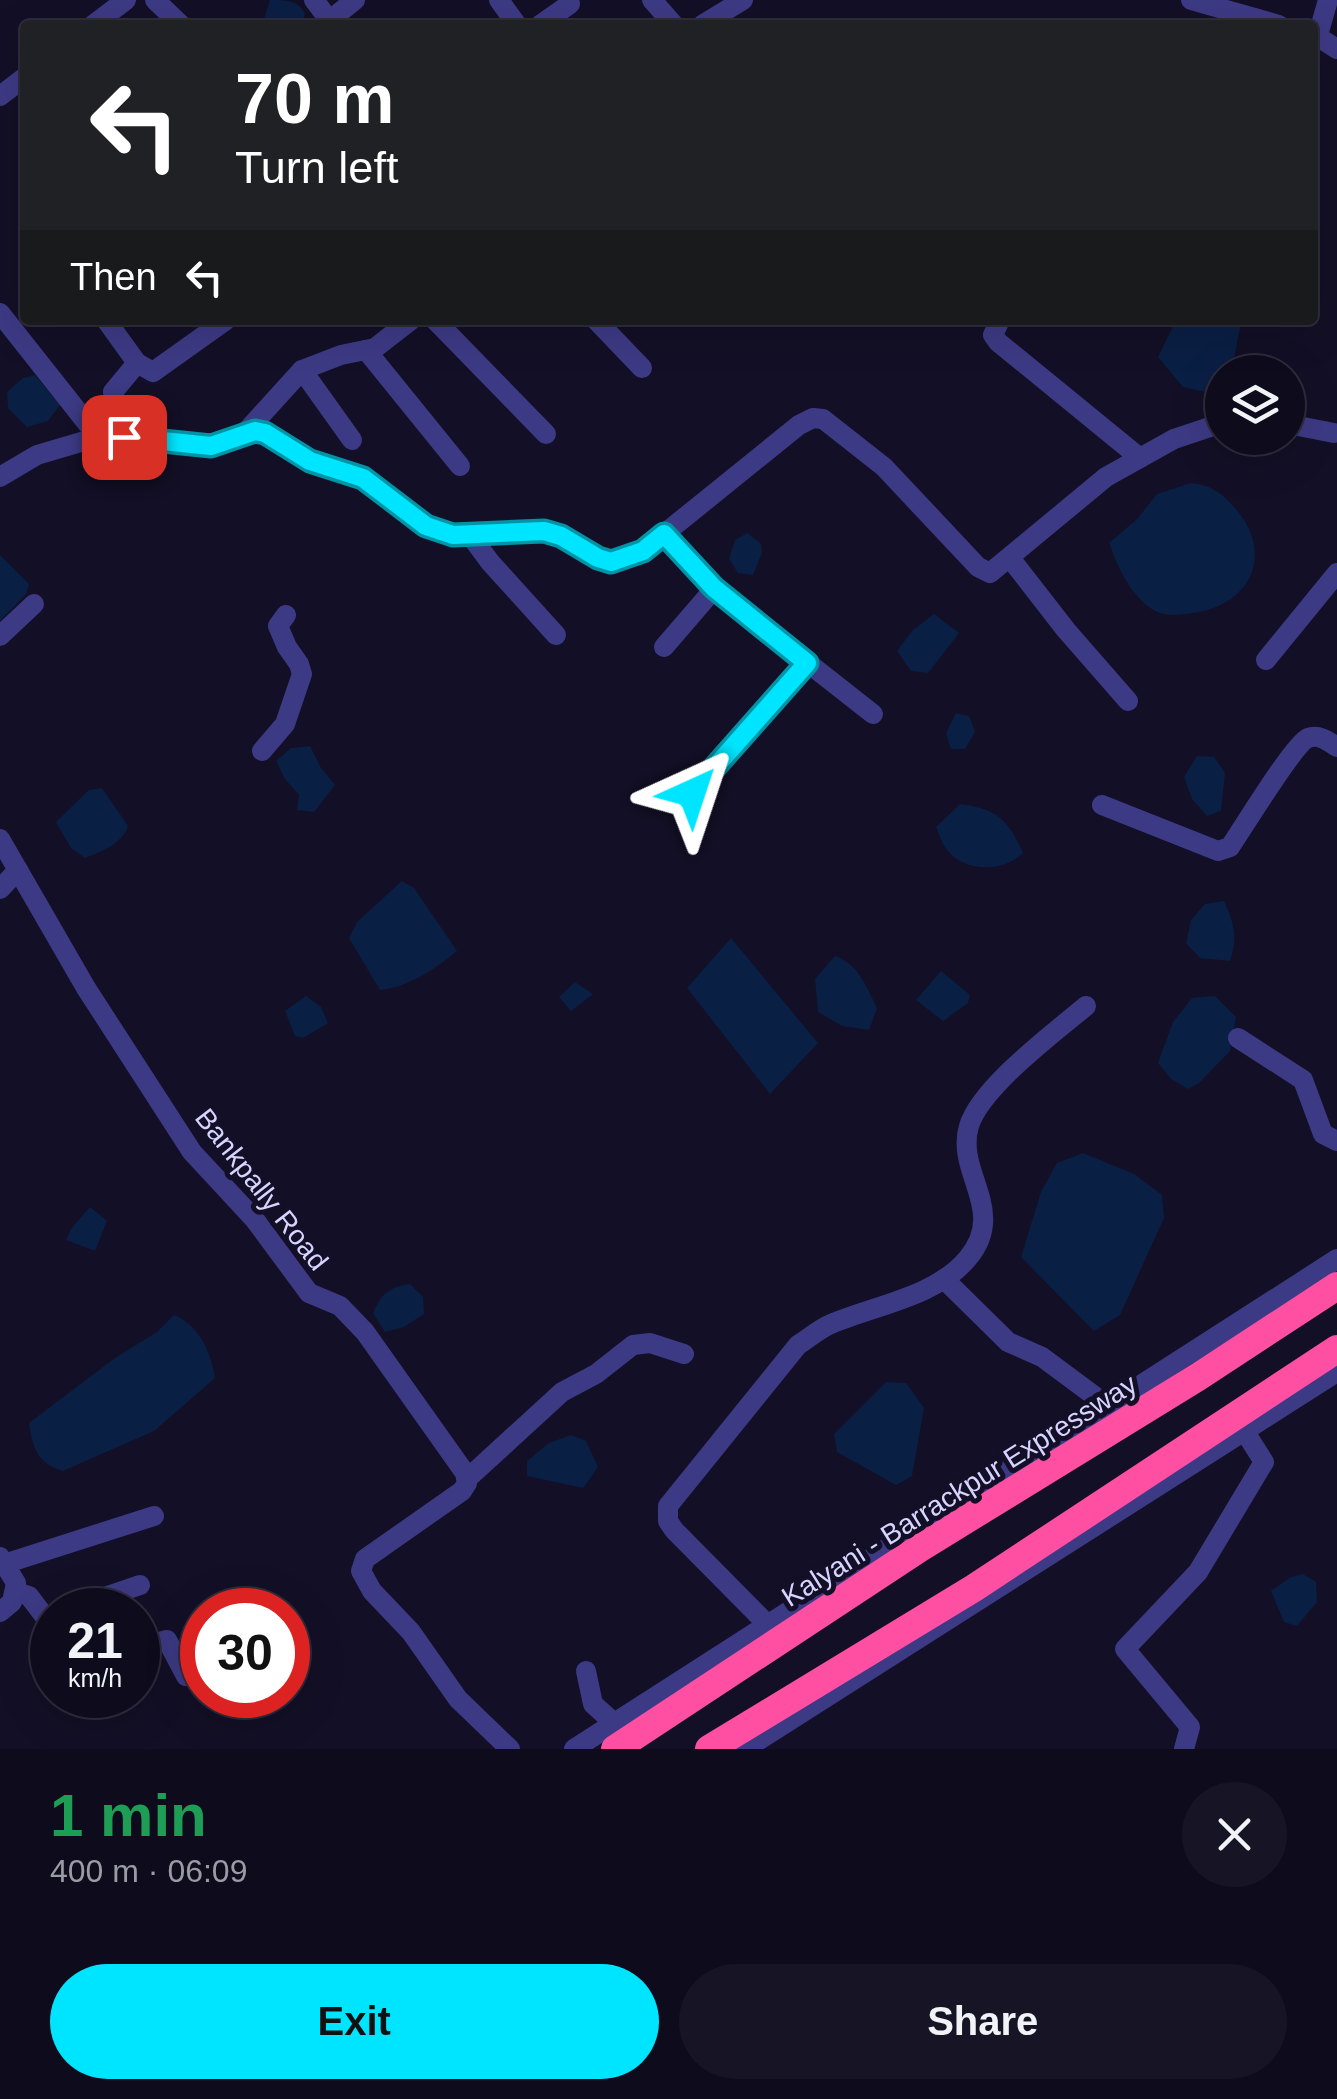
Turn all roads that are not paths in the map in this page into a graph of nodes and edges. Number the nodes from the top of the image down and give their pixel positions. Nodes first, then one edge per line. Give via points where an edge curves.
1 (126, 0) edge
2 (154, 0) edge
3 (355, 0) edge
4 (652, 0) edge
5 (743, 0) edge
6 (1191, 0) edge
7 (1328, 0) edge
8 (570, 4) dead end
9 (100, 20) edge
10 (176, 20) edge
11 (331, 20) edge
12 (547, 20) edge
13 (670, 20) edge
14 (710, 20) edge
15 (1261, 20) edge
16 (1318, 26) edge
17 (20, 81) edge
18 (0, 96) edge
19 (0, 313) edge
20 (110, 325) edge
21 (219, 325) edge
22 (405, 325) edge
23 (440, 325) edge
24 (601, 325) edge
25 (998, 325) edge
26 (366, 350) junction
27 (137, 363) junction
28 (642, 368) dead end
29 (302, 370) junction
30 (1305, 427) edge
31 (1205, 429) edge
32 (1334, 433) dead end
33 (244, 434) junction
34 (546, 434) dead end
35 (98, 437) junction
36 (124, 437) junction
37 (352, 440) dead end
38 (1140, 458) junction
39 (460, 466) dead end
40 (0, 477) edge
41 (664, 534) junction
42 (470, 535) junction
43 (1010, 558) junction
44 (1337, 574) edge
45 (714, 588) junction
46 (34, 604) dead end
47 (286, 615) dead end
48 (556, 634) dead end
49 (0, 636) edge
50 (664, 647) dead end
51 (1266, 660) dead end
52 (807, 663) junction
53 (1128, 701) dead end
54 (873, 714) dead end
55 (1337, 747) edge
56 (262, 751) dead end
57 (692, 793) dead end
58 (1102, 806) dead end
59 (0, 839) edge
60 (18, 870) junction
61 (0, 889) edge
62 (1086, 1006) dead end
63 (1238, 1038) dead end
64 (1337, 1141) edge
65 (1337, 1260) edge
66 (944, 1279) junction
67 (1337, 1286) edge
68 (1337, 1349) edge
69 (684, 1354) dead end
70 (1337, 1372) edge
71 (1108, 1406) junction
72 (1245, 1432) junction
73 (467, 1479) junction
74 (154, 1516) dead end
75 (2, 1560) edge
76 (140, 1584) dead end
77 (130, 1588) edge
78 (16, 1592) junction
79 (30, 1597) edge
80 (0, 1612) edge
81 (768, 1625) junction
82 (160, 1642) edge
83 (180, 1665) edge
84 (586, 1671) dead end
85 (615, 1736) edge
86 (510, 1749) edge
87 (574, 1749) edge
88 (709, 1749) edge
89 (745, 1749) edge
90 (1184, 1749) edge

1 - 9 street
2 - 10 street
3 - 11 street
4 - 13 street
5 - 14 street
6 - 15 street
7 - 16 street
8 - 12 street
17 - 18 street
19 - 35 street
20 - 27 street
21 - 27 street via 153,372
22 - 26 street
23 - 34 street
24 - 28 street
25 - 38 street via 998,342
26 - 29 street
26 - 39 street
27 - 36 street via 113,392
29 - 33 street
29 - 37 street
30 - 32 street
31 - 38 street
33 - 36 street via 211,446
33 - 42 street via 265,433 310,461 363,478 426,526
35 - 36 street
35 - 40 street via 37,456
38 - 43 street via 1106,477
41 - 42 street via 643,551 611,562 544,531
41 - 43 street via 813,418 824,419 884,467 978,568 990,573
41 - 45 street
42 - 48 street
43 - 53 street
44 - 51 street
45 - 50 street
45 - 52 street
46 - 49 street
47 - 56 street via 278,626 302,674 284,724
52 - 54 street
52 - 57 street
55 - 58 street via 1312,736 1293,750 1224,850
59 - 60 street, Bankpally Road
60 - 61 street
60 - 73 street, Bankpally Road via 192,1152 255,1220 309,1293 340,1306 366,1332
62 - 66 street via 979,1106 966,1140 984,1227 965,1262
63 - 64 street via 1303,1080 1323,1134
65 - 71 street
66 - 71 street via 1008,1342 1037,1354
66 - 81 street via 826,1326 798,1345 668,1506 674,1530
67 - 85 highway, Kalyani - Barrackpur Expressway
68 - 88 highway via 974,1588
69 - 73 street via 633,1345 562,1392
70 - 72 street
71 - 81 street
72 - 89 street
72 - 90 street via 1264,1462 1198,1572 1125,1649 1190,1727
73 - 86 street via 462,1490 360,1567 458,1699
74 - 75 street
75 - 78 street
76 - 77 street
78 - 79 street
78 - 80 street
81 - 85 street
82 - 83 street via 167,1640
84 - 85 street via 592,1704
85 - 87 street

